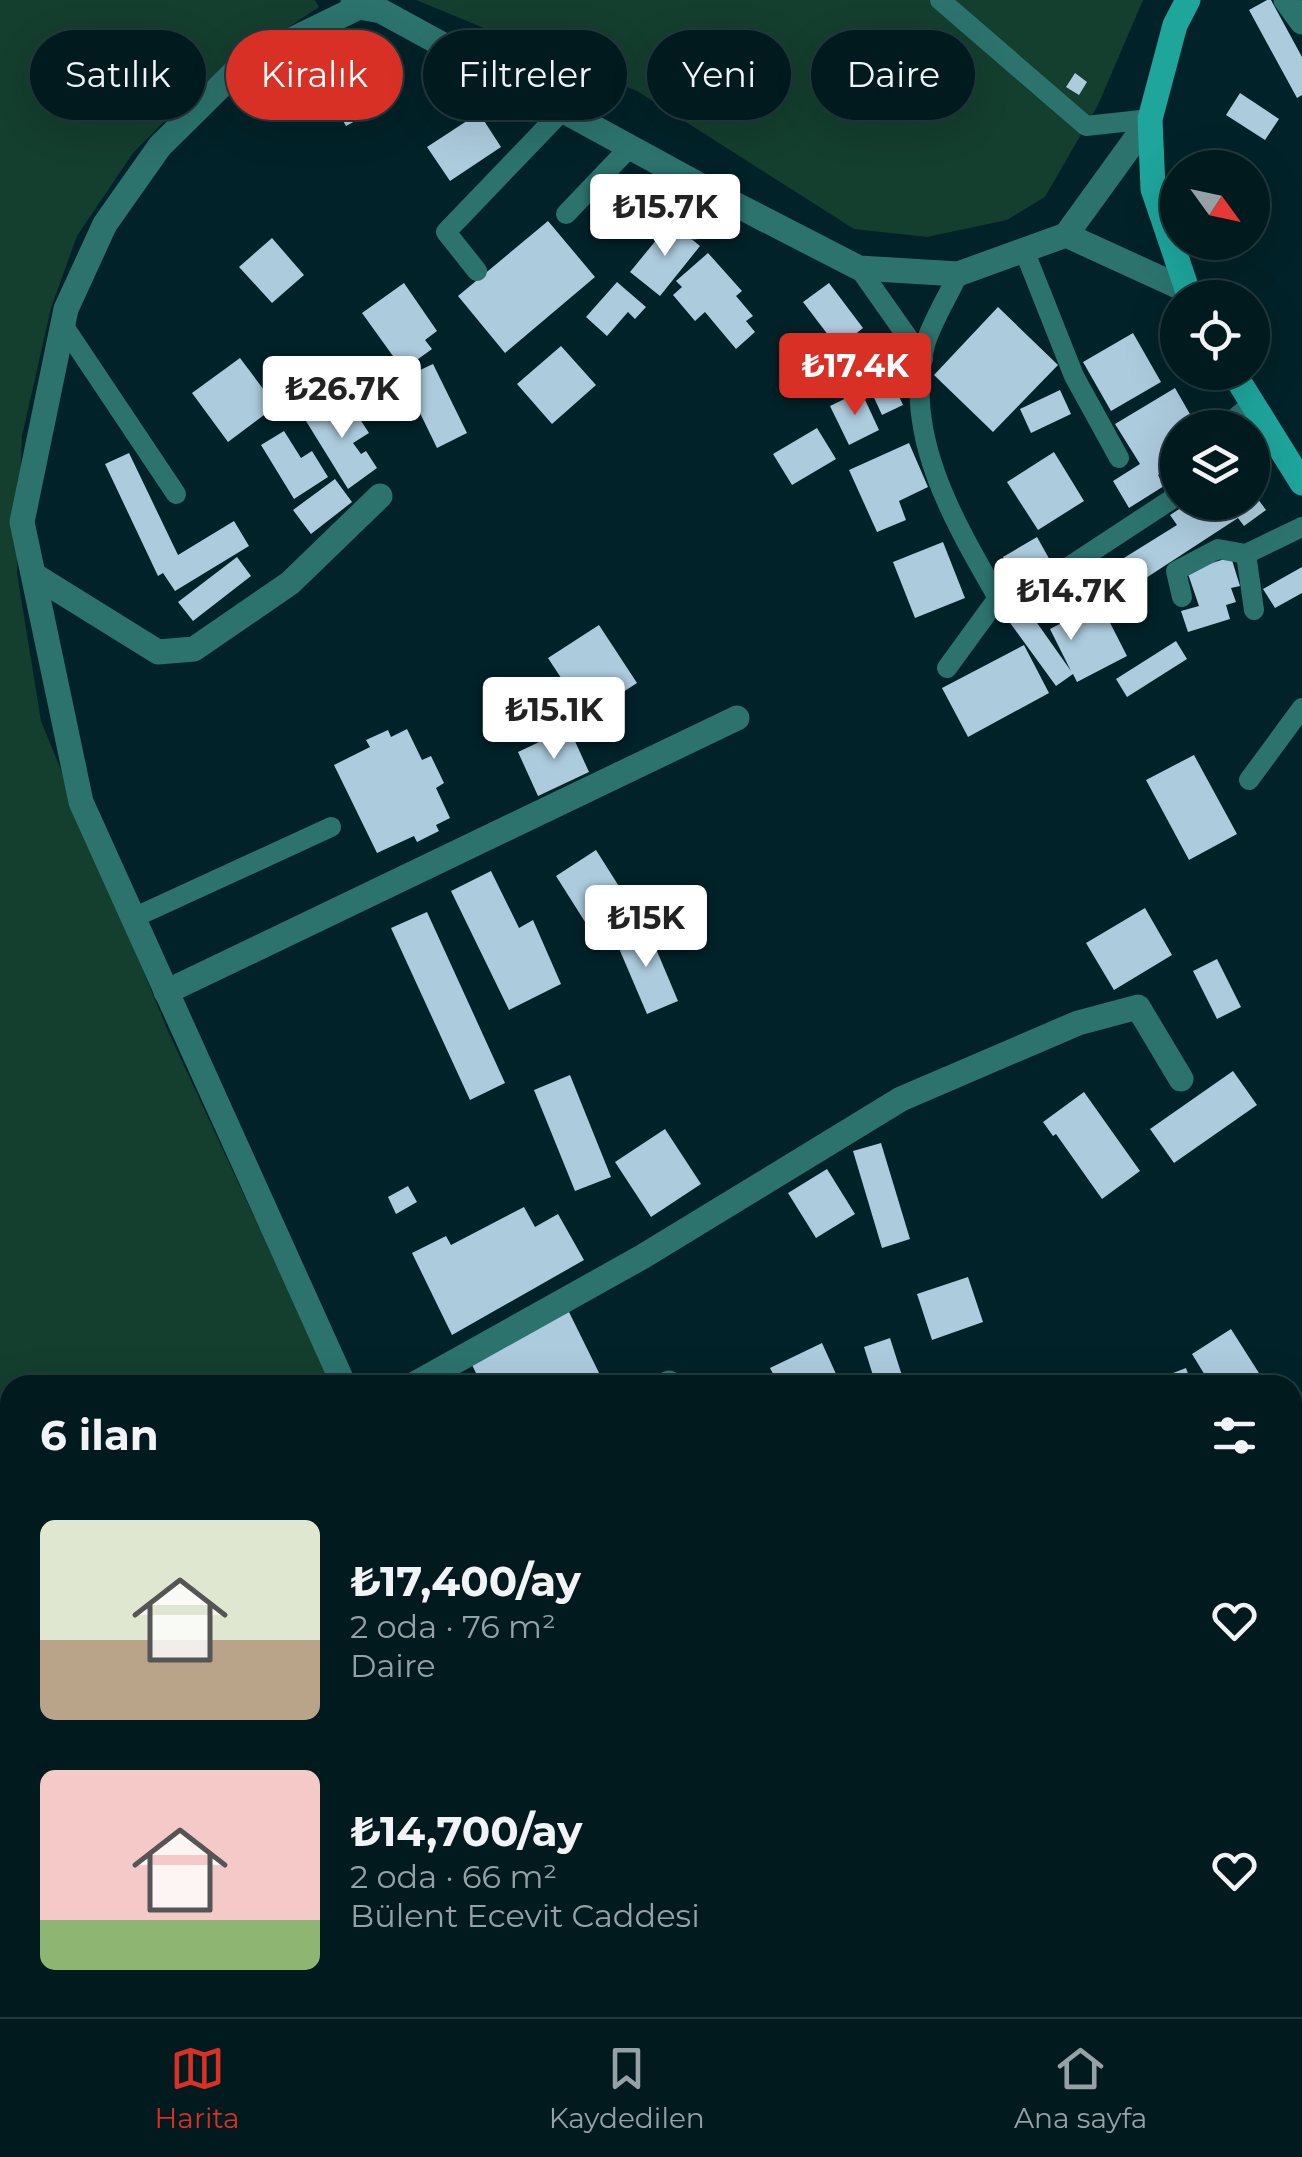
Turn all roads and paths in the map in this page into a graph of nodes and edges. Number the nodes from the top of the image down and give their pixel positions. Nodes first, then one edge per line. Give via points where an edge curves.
1 (940, 0) edge
2 (1188, 0) edge
3 (1286, 0) edge
4 (356, 3) edge
5 (1302, 22) edge
6 (423, 33) edge
7 (1150, 119) junction
8 (553, 120) edge
9 (581, 120) edge
10 (630, 147) junction
11 (725, 199) junction
12 (566, 214) dead end
13 (694, 230) dead end
14 (1066, 236) junction
15 (1024, 250) junction
16 (858, 268) junction
17 (476, 271) dead end
18 (958, 274) junction
19 (1183, 280) edge
20 (1160, 281) edge
21 (63, 326) junction
22 (923, 360) junction
23 (1242, 390) edge
24 (1250, 404) junction
25 (1243, 410) edge
26 (1119, 458) dead end
27 (1302, 483) edge
28 (176, 494) dead end
29 (380, 496) dead end
30 (1160, 508) edge
31 (1302, 527) edge
32 (1246, 554) junction
33 (34, 575) junction
34 (1041, 586) dead end
35 (1182, 598) dead end
36 (1254, 610) dead end
37 (946, 668) dead end
38 (1302, 708) edge
39 (737, 718) dead end
40 (1249, 780) dead end
41 (330, 828) dead end
42 (133, 918) junction
43 (166, 992) junction
44 (1181, 1078) dead end
45 (339, 1375) edge
46 (431, 1375) edge

1 - 7 lane via 1086,126
2 - 7 main road
3 - 5 street
4 - 6 street
4 - 21 street via 244,62 160,146 105,224
7 - 14 street
7 - 19 main road via 1153,189
8 - 17 lane via 446,232
9 - 10 street
10 - 11 street
10 - 12 lane
11 - 13 lane
11 - 16 street
14 - 15 street
14 - 20 street
15 - 18 street
15 - 26 lane via 1074,376
16 - 18 street
16 - 22 lane
18 - 22 lane
21 - 28 lane
21 - 33 street via 22,522
22 - 37 lane via 918,400 929,450 951,516 998,598
23 - 24 main road
24 - 25 lane
24 - 27 main road
29 - 33 street via 290,583 194,649 158,652
30 - 34 lane
31 - 32 lane
32 - 35 lane via 1218,548 1176,571
32 - 36 lane
33 - 42 street via 81,802
38 - 40 lane
39 - 43 street
41 - 42 lane
42 - 43 street
43 - 45 street
44 - 46 street via 1138,1007 1078,1022 900,1099 642,1257

